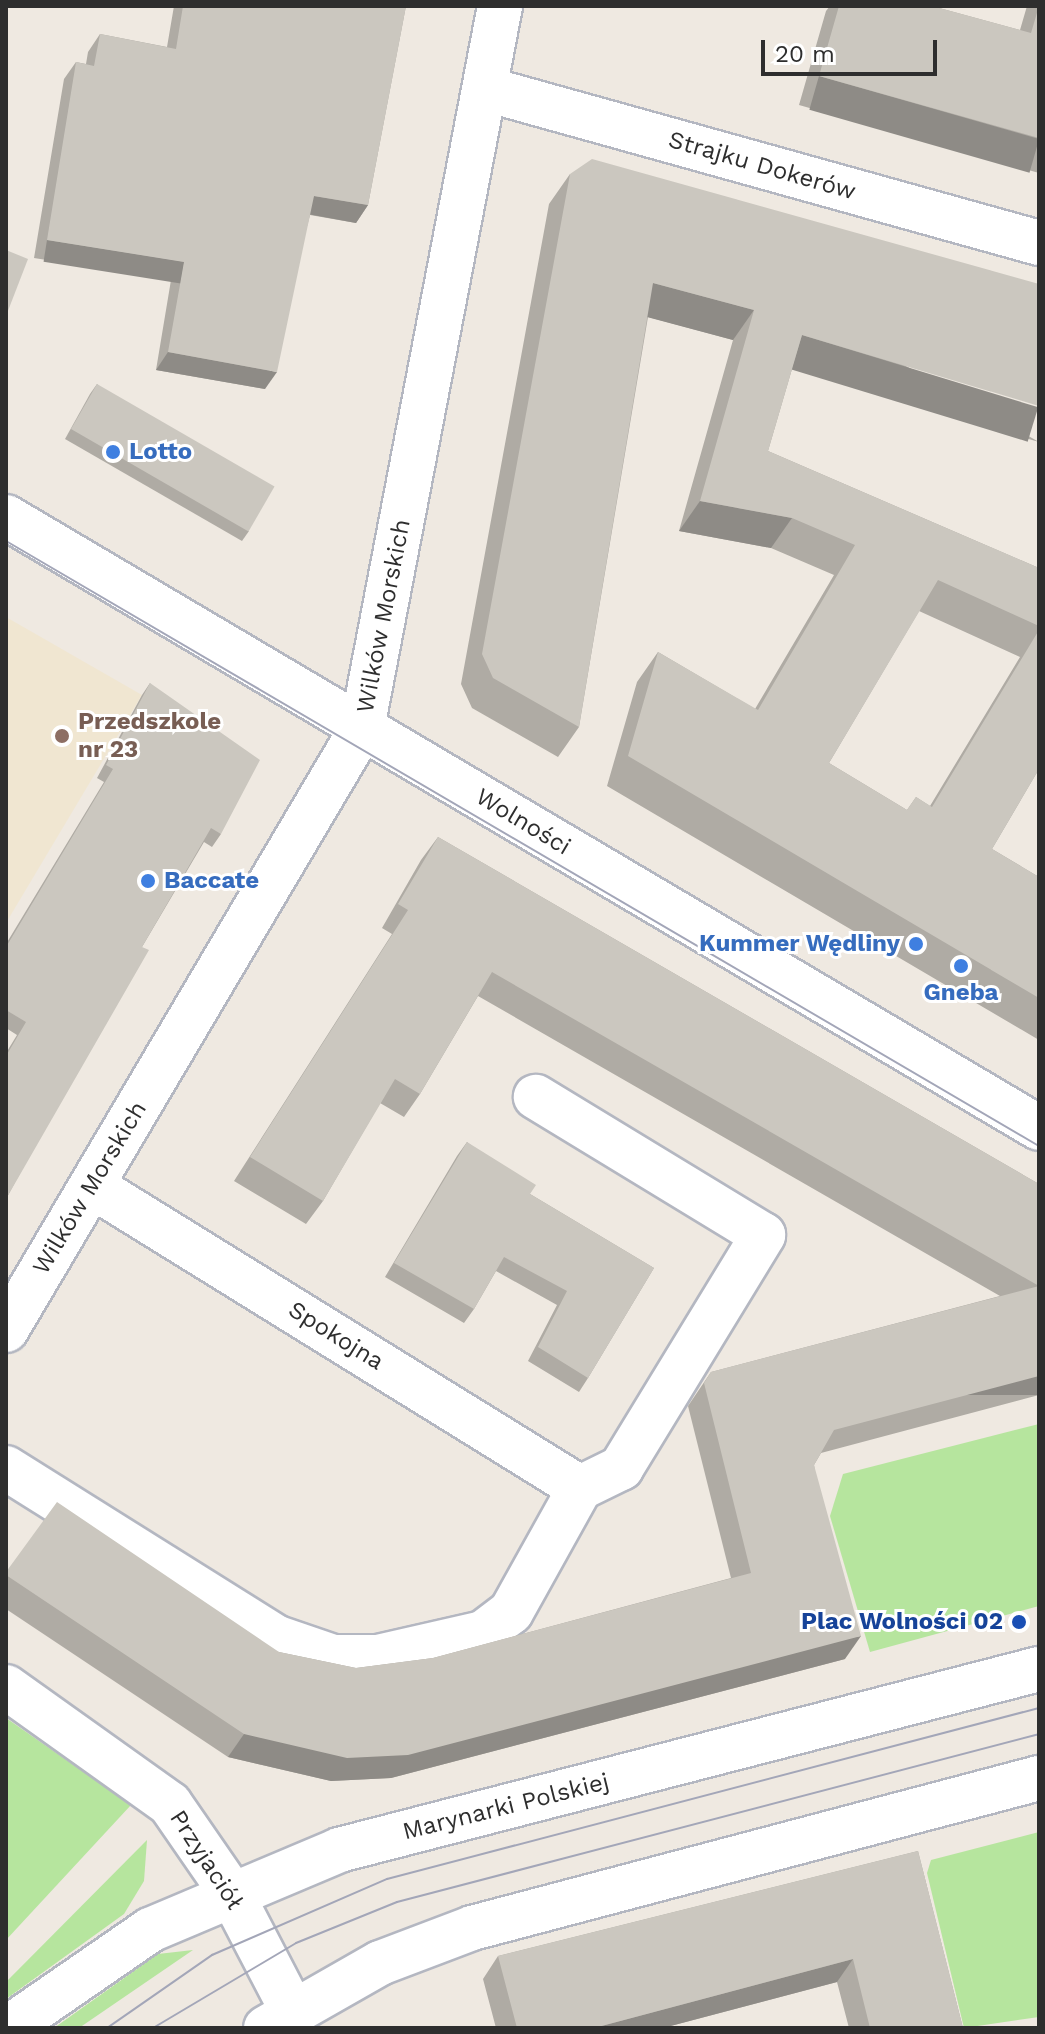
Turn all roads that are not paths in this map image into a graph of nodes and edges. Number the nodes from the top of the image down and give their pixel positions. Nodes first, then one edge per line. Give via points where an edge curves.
1 (500, 6) edge
2 (486, 89) junction
3 (1039, 243) edge
4 (6, 517) edge
5 (362, 728) junction
6 (536, 1097) dead end
7 (1039, 1128) edge
8 (92, 1186) junction
9 (6, 1330) edge
10 (6, 1468) edge
11 (580, 1488) junction
12 (1039, 1669) edge
13 (6, 1687) edge
14 (1039, 1778) edge
15 (230, 1891) junction
16 (279, 2018) edge
17 (8, 2028) edge

1 - 2 street, Wilków Morskich
2 - 3 street, Strajku Dokerów
2 - 5 street, Wilków Morskich
4 - 5 street, Wolności
5 - 7 street, Wolności
5 - 8 street, Wilków Morskich
6 - 11 street via 763,1235 621,1468
8 - 9 street, Wilków Morskich
8 - 11 street, Spokojna
10 - 11 street via 275,1637 333,1657 378,1657 483,1633 511,1612
12 - 15 street, Marynarki Polskiej via 339,1850
13 - 15 street, Przyjaciół via 170,1804
14 - 16 street via 472,1928
15 - 16 street, Przyjaciół
15 - 17 street, Marynarki Polskiej via 86,1969

